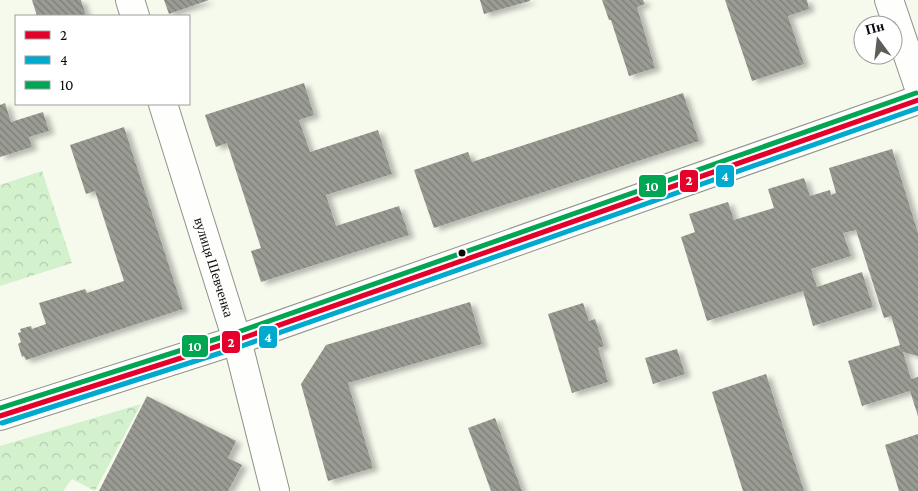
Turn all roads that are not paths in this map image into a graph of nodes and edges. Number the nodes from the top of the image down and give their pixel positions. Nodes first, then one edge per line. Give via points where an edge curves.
1 (130, 0) edge
2 (889, 0) edge
3 (135, 15) edge
4 (918, 85) edge
5 (918, 100) edge
6 (163, 105) edge
7 (237, 340) junction
8 (0, 416) edge
9 (275, 491) edge

1 - 3 street
2 - 4 street
5 - 7 street
6 - 7 street, вулиця Шевченка
7 - 8 street
7 - 9 street, вулиця Шевченка

